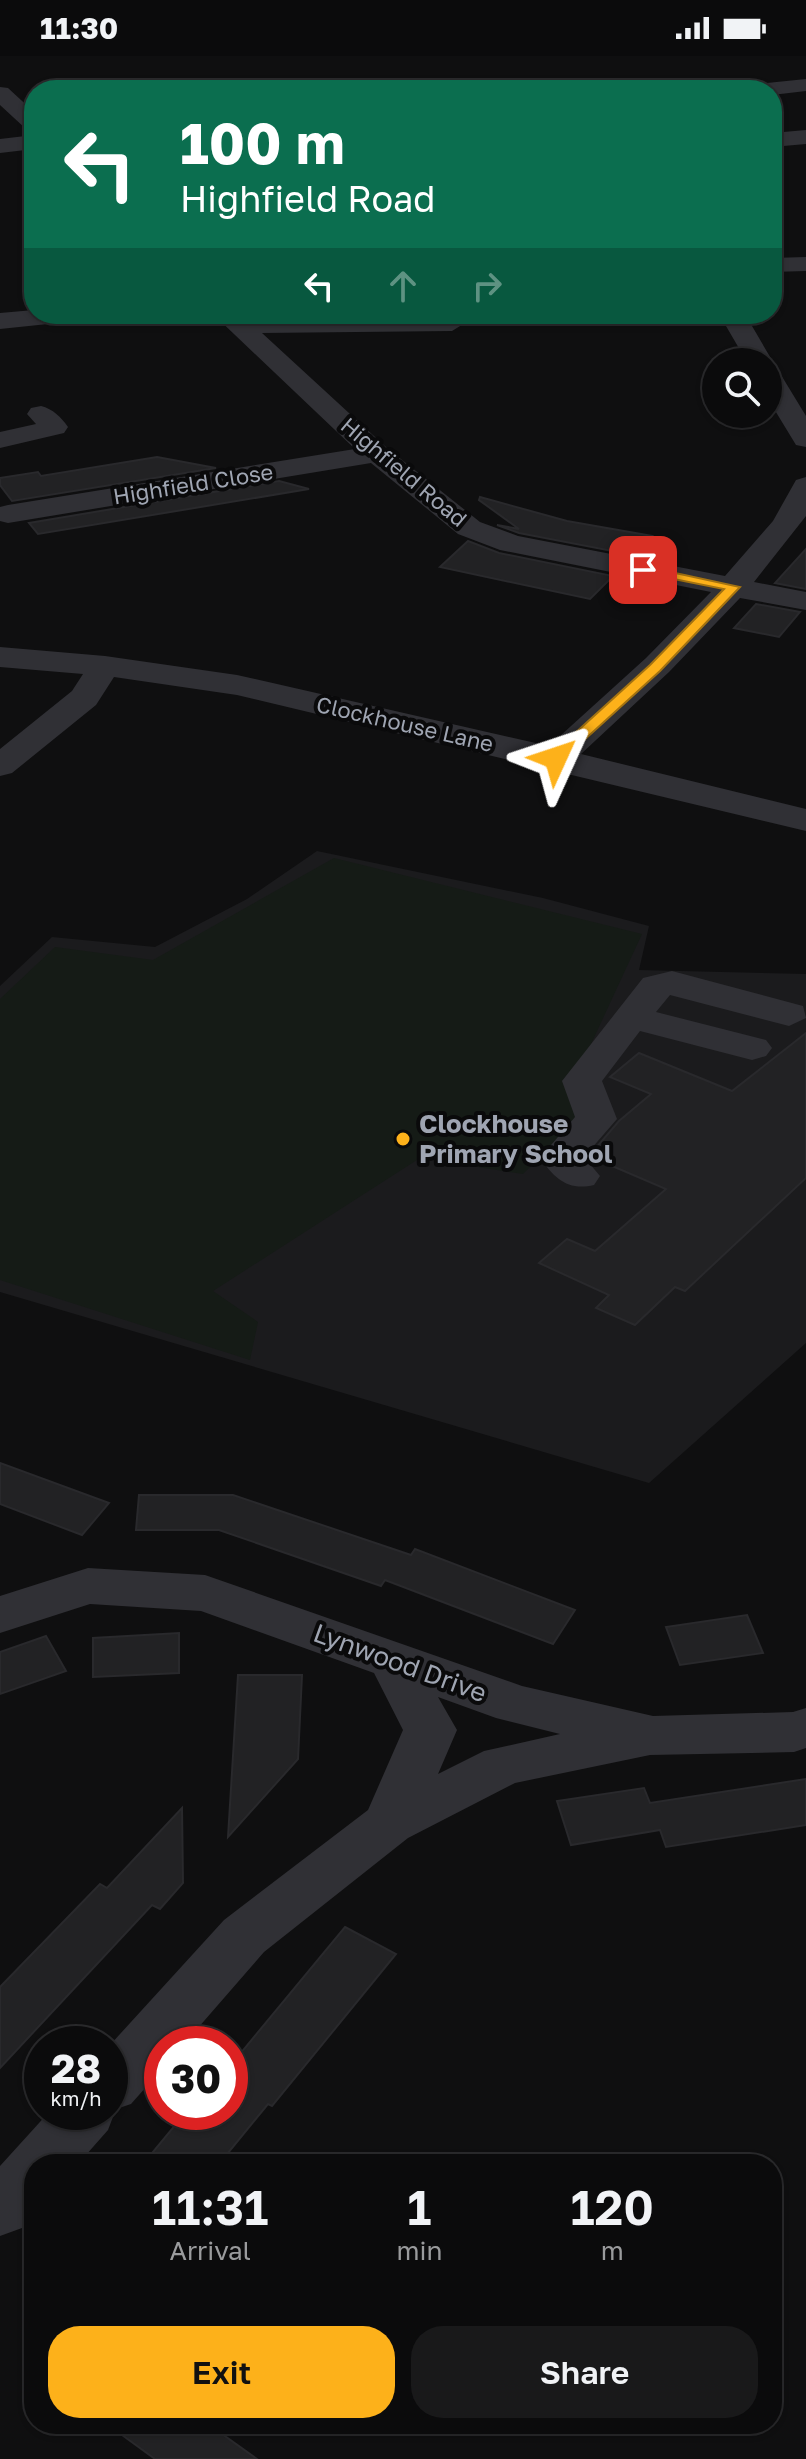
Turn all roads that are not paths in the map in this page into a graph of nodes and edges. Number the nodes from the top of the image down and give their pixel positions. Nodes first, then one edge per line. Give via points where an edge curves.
1 (806, 85) edge
2 (782, 87) edge
3 (0, 93) edge
4 (24, 115) edge
5 (806, 137) edge
6 (782, 139) edge
7 (24, 143) edge
8 (0, 146) edge
9 (806, 264) edge
10 (782, 265) edge
11 (24, 318) edge
12 (0, 321) edge
13 (236, 324) edge
14 (738, 324) edge
15 (752, 348) edge
16 (782, 399) edge
17 (41, 414) dead end
18 (806, 439) edge
19 (0, 440) edge
20 (377, 454) junction
21 (806, 486) edge
22 (8, 514) dead end
23 (733, 587) junction
24 (806, 601) edge
25 (0, 657) edge
26 (105, 666) junction
27 (556, 758) junction
28 (0, 766) edge
29 (806, 820) edge
30 (798, 1007) edge
31 (631, 1017) junction
32 (579, 1176) dead end
33 (0, 1615) edge
34 (393, 1661) junction
35 (806, 1728) edge
36 (653, 1736) junction
37 (389, 1823) junction
38 (128, 2066) edge
39 (71, 2130) edge
40 (49, 2154) edge
41 (24, 2182) edge
42 (0, 2209) edge

1 - 2 street
3 - 4 street
5 - 6 street
7 - 8 street
9 - 10 street
11 - 12 street
13 - 20 street, Highfield Road
14 - 15 street
16 - 18 street
17 - 19 street via 54,427
20 - 22 street, Highfield Close
20 - 23 street, Highfield Road via 469,528 511,544
21 - 23 street via 797,512
23 - 24 street, Highfield Road
23 - 27 street via 655,668
25 - 26 street, Clockhouse Lane
26 - 27 street, Clockhouse Lane via 237,685
26 - 28 street via 84,698
27 - 29 street, Clockhouse Lane
30 - 31 street via 672,983 657,986
30 - 31 street via 742,1057
31 - 32 street via 582,1081 596,1119 561,1158
33 - 34 street, Lynwood Drive via 88,1586 205,1593
34 - 36 street, Lynwood Drive via 515,1704
34 - 37 street via 430,1730
35 - 36 street, Lynwood Drive
36 - 37 street via 503,1765
37 - 38 street via 244,1936
39 - 40 street
41 - 42 street

